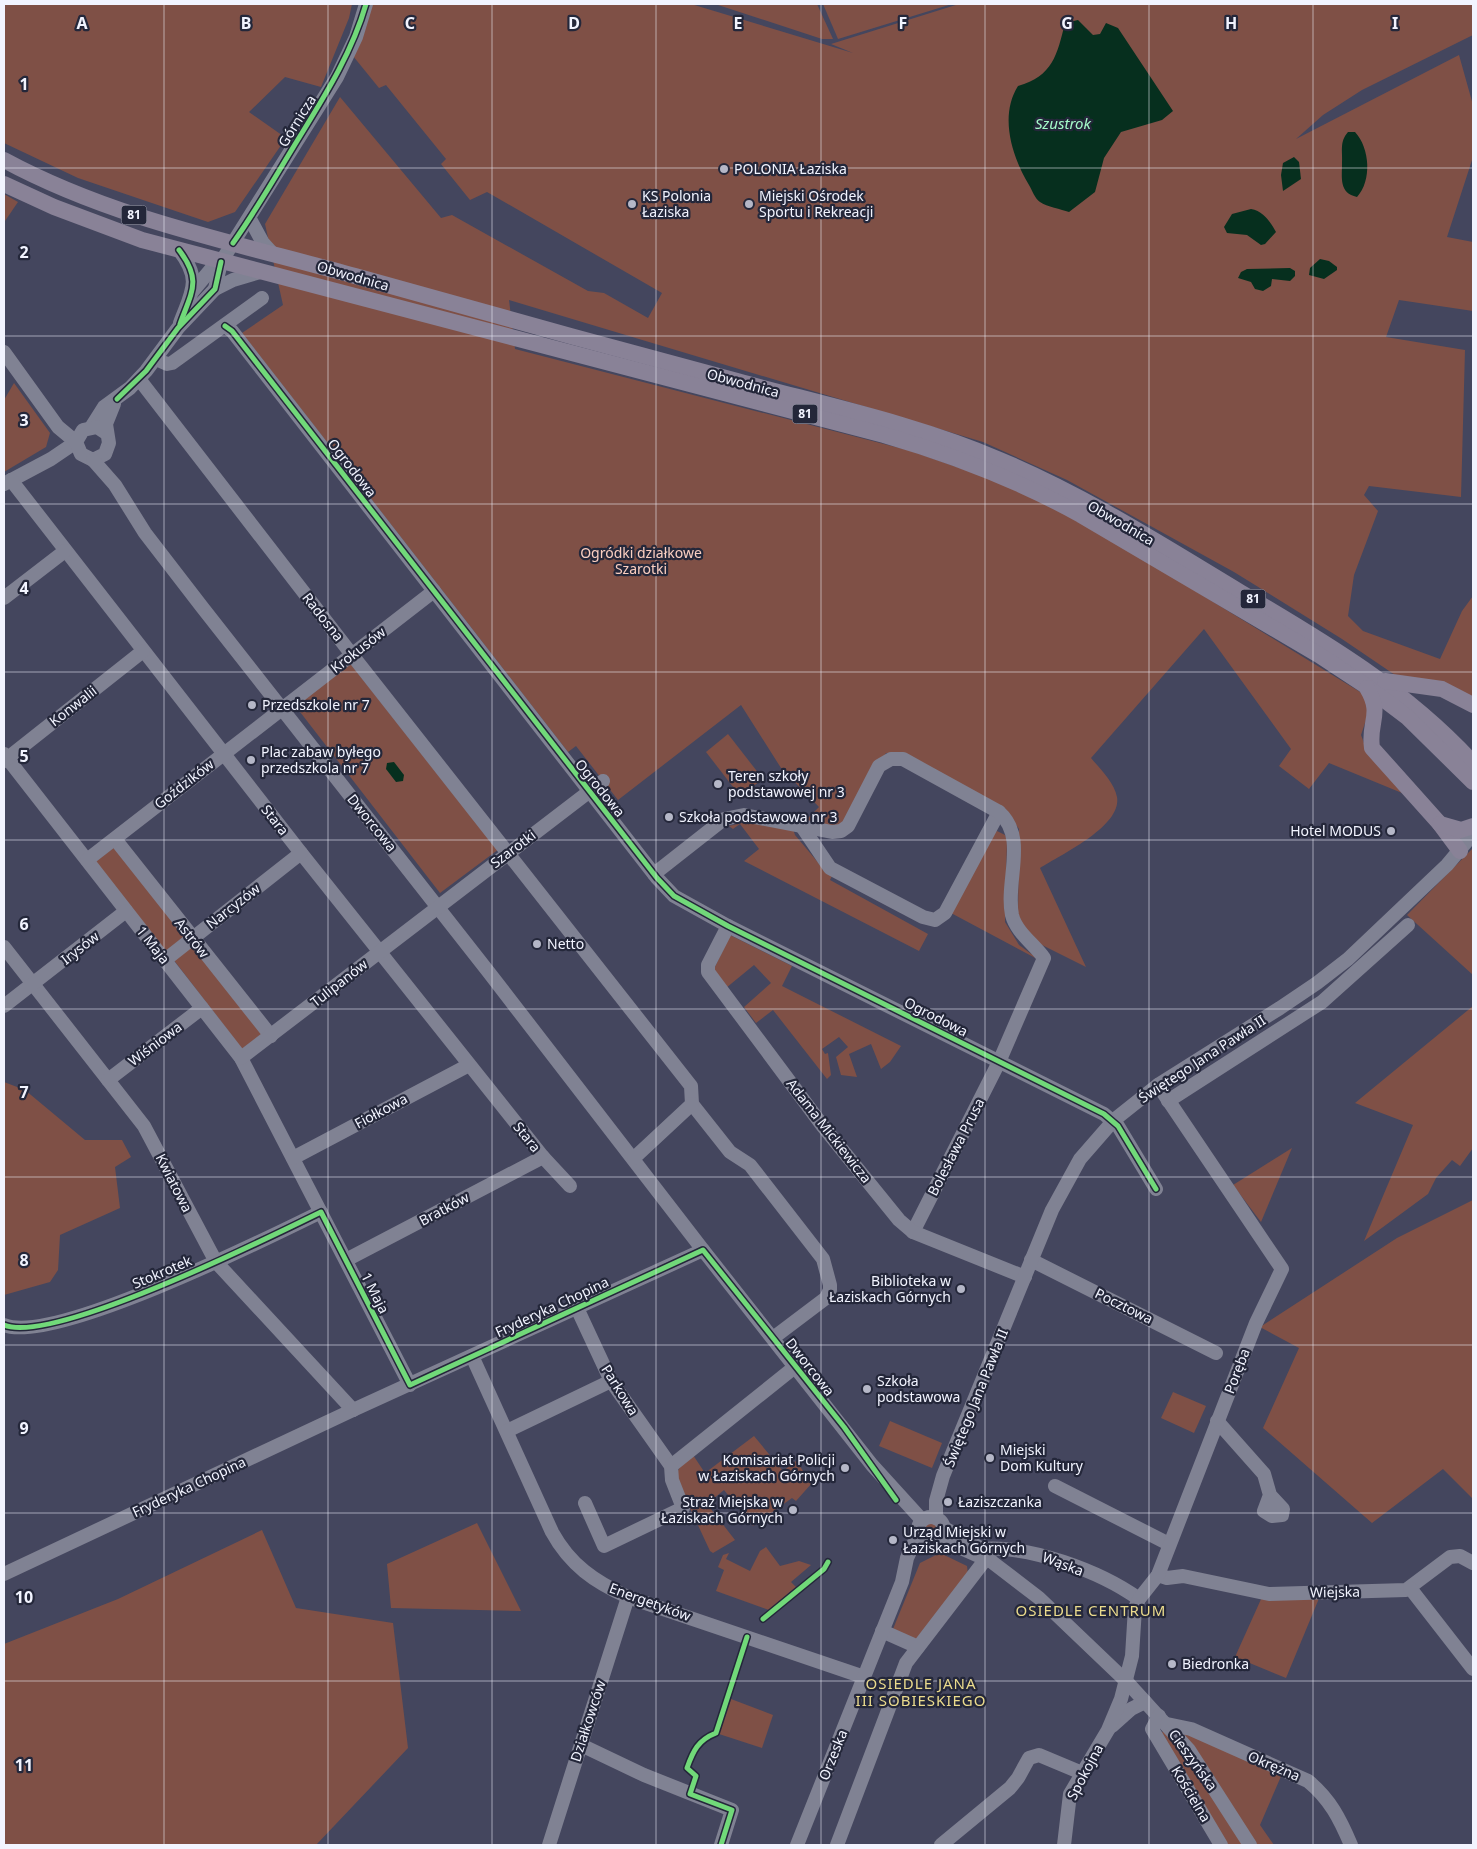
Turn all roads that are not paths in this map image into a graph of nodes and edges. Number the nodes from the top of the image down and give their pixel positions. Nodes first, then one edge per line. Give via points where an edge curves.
1 (366, 4) edge
2 (4, 160) edge
3 (4, 184) edge
4 (250, 219) junction
5 (233, 243) junction
6 (179, 250) junction
7 (273, 254) junction
8 (221, 262) junction
9 (260, 272) junction
10 (215, 289) junction
11 (191, 293) junction
12 (262, 298) dead end
13 (225, 326) junction
14 (178, 328) junction
15 (4, 352) edge
16 (156, 359) junction
17 (139, 379) junction
18 (117, 399) junction
19 (54, 422) junction
20 (106, 433) junction
21 (88, 444) junction
22 (51, 459) junction
23 (7, 483) edge
24 (65, 551) junction
25 (434, 591) junction
26 (4, 598) edge
27 (143, 651) junction
28 (352, 654) junction
29 (1383, 681) junction
30 (1366, 686) junction
31 (1442, 689) junction
32 (1473, 704) edge
33 (282, 710) junction
34 (1407, 717) junction
35 (1430, 718) junction
36 (1374, 723) junction
37 (223, 754) junction
38 (5, 758) edge
39 (1473, 763) edge
40 (603, 781) dead end
41 (1473, 782) edge
42 (589, 791) junction
43 (999, 812) junction
44 (1440, 824) junction
45 (801, 826) junction
46 (1473, 826) edge
47 (1473, 834) edge
48 (115, 839) junction
49 (1460, 851) junction
50 (300, 853) junction
51 (508, 853) junction
52 (87, 860) junction
53 (654, 874) junction
54 (436, 908) junction
55 (126, 911) junction
56 (1408, 925) dead end
57 (728, 926) junction
58 (192, 938) junction
59 (4, 947) edge
60 (380, 952) junction
61 (165, 960) junction
62 (33, 984) junction
63 (4, 1006) edge
64 (202, 1008) junction
65 (271, 1036) junction
66 (241, 1058) junction
67 (999, 1062) junction
68 (469, 1065) junction
69 (108, 1080) junction
70 (1158, 1085) junction
71 (1168, 1101) junction
72 (692, 1104) junction
73 (1114, 1120) junction
74 (543, 1157) junction
75 (293, 1158) junction
76 (634, 1158) junction
77 (570, 1186) dead end
78 (1156, 1188) dead end
79 (321, 1212) junction
80 (913, 1232) junction
81 (703, 1250) junction
82 (346, 1260) junction
83 (1032, 1260) junction
84 (216, 1262) junction
85 (1025, 1277) junction
86 (577, 1308) junction
87 (4, 1325) edge
88 (773, 1338) junction
89 (1216, 1353) dead end
90 (472, 1356) junction
91 (796, 1366) junction
92 (612, 1381) junction
93 (410, 1385) junction
94 (353, 1410) junction
95 (1218, 1421) junction
96 (507, 1431) junction
97 (872, 1465) junction
98 (671, 1466) junction
99 (943, 1476) junction
100 (1055, 1486) dead end
101 (1270, 1495) dead end
102 (929, 1502) junction
103 (584, 1503) dead end
104 (910, 1505) junction
105 (929, 1528) junction
106 (1169, 1544) junction
107 (986, 1557) junction
108 (1473, 1564) edge
109 (4, 1574) edge
110 (1158, 1575) junction
111 (1410, 1588) junction
112 (628, 1597) junction
113 (1139, 1598) junction
114 (882, 1631) junction
115 (918, 1647) junction
116 (1473, 1670) edge
117 (864, 1677) junction
118 (1127, 1682) junction
119 (1145, 1702) junction
120 (1163, 1720) junction
121 (1108, 1730) junction
122 (581, 1745) junction
123 (1082, 1773) junction
124 (549, 1845) edge
125 (721, 1845) edge
126 (797, 1845) edge
127 (837, 1845) edge
128 (941, 1845) edge
129 (1064, 1845) edge
130 (1222, 1845) edge
131 (1250, 1845) edge
132 (1351, 1845) edge

1 - 4 street, Górnicza via 356,37 337,77
2 - 5 main road, Obwodnica / 81 via 87,199
3 - 6 main road, Obwodnica / 81 via 108,228
4 - 5 street, Górnicza
4 - 7 street
5 - 7 main road, Obwodnica / 81
5 - 8 street, Górnicza
6 - 8 main road, Obwodnica / 81
6 - 11 street via 193,271
7 - 29 main road, Obwodnica / 81 via 882,420 998,459 1120,521 1330,645
8 - 9 main road, Obwodnica / 81
8 - 10 street
8 - 11 street
9 - 10 street
9 - 30 main road, Obwodnica / 81 via 518,337 884,435 970,462 1081,515 1302,644
10 - 14 street
11 - 14 street
12 - 13 street
13 - 16 street via 172,363
13 - 25 street, Ogrodowa
14 - 16 street
15 - 19 street
16 - 17 street
17 - 18 street
17 - 28 street, Radosna
18 - 20 street, Dworcowa via 108,418
18 - 21 street via 104,408
19 - 21 street via 69,426
19 - 22 street
20 - 21 street
20 - 21 street, Dworcowa via 109,444
21 - 22 street
21 - 33 street, Dworcowa via 164,558
22 - 23 street
23 - 24 street, Stara
24 - 26 street
24 - 27 street, Stara
25 - 28 street, Krokusów
25 - 42 street, Ogrodowa
27 - 37 street, Stara
27 - 38 street, Konwalii
28 - 33 street, Krokusów
28 - 51 street, Radosna
29 - 31 main road
29 - 35 main road, Obwodnica / 81
30 - 34 main road, Obwodnica / 81
30 - 36 main road via 1375,701
31 - 32 main road
31 - 35 main road via 1434,691 1428,698 1426,705
33 - 37 street, Goździków
33 - 54 street, Dworcowa
34 - 36 main road via 1391,715
34 - 41 main road, Obwodnica / 81
35 - 39 main road, Obwodnica / 81
36 - 44 main road via 1372,748
37 - 48 street, Goździków
37 - 50 street, Stara
38 - 52 street, 1 Maja
40 - 42 street, Szarotki
42 - 51 street, Szarotki
42 - 53 street, Ogrodowa
43 - 45 street via 902,759 891,759 879,766 848,826 832,832
43 - 45 street via 945,913 934,920 830,868
43 - 67 street, Bolesława Prusa via 1014,834 1012,914 1018,928 1044,958
44 - 46 main road via 1461,830
44 - 49 main road
45 - 53 street via 744,814 724,820
47 - 49 street, Świętego Jana Pawła II
48 - 52 street, Goździków
48 - 58 street, Astrów
49 - 70 street, Świętego Jana Pawła II via 1318,983
50 - 58 street, Narcyzów
50 - 60 street, Stara
51 - 54 street, Szarotki
51 - 72 street, Dworcowa via 691,1086
52 - 55 street, 1 Maja
53 - 57 street, Ogrodowa via 674,896
54 - 60 street, Tulipanów
54 - 76 street, Dworcowa
55 - 61 street, 1 Maja
55 - 62 street, Irysów
56 - 71 street, Świętego Jana Pawła II via 1322,1002
57 - 67 street, Ogrodowa
57 - 80 street, Adama Mickiewicza via 708,965 708,972 822,1125 899,1220
58 - 61 street, Narcyzów
58 - 65 street, Astrów
59 - 62 street, Kwiatowa
60 - 65 street, Tulipanów
60 - 68 street, Stara
61 - 64 street, 1 Maja
62 - 63 street, Irysów
62 - 69 street, Kwiatowa
64 - 66 street, 1 Maja
64 - 69 street, Wiśniowa
65 - 66 street, Tulipanów
66 - 75 street, 1 Maja
67 - 73 street, Ogrodowa
67 - 80 street, Bolesława Prusa
68 - 74 street, Stara
68 - 75 street, Fiołkowa
69 - 84 street, Kwiatowa via 151,1137
70 - 71 street, Poręba
70 - 73 street, Świętego Jana Pawła II
71 - 95 street, Poręba via 1282,1269 1256,1323
72 - 76 street
72 - 88 street, Dworcowa via 730,1152 750,1165 822,1259 829,1274 830,1290 826,1298
73 - 78 street
73 - 83 street, Świętego Jana Pawła II via 1080,1158 1063,1185
74 - 77 street, Stara
74 - 82 street, Bratków
75 - 79 street, 1 Maja
76 - 81 street, Dworcowa
79 - 82 street, 1 Maja
79 - 84 street, Stokrotek
80 - 85 street, Adama Mickiewicza
81 - 86 street, Fryderyka Chopina via 628,1281
81 - 88 street, Dworcowa
82 - 93 street, 1 Maja
83 - 85 street, Świętego Jana Pawła II
83 - 89 street, Pocztowa
84 - 87 street, Stokrotek via 77,1316 22,1328
84 - 94 street, Kwiatowa
85 - 99 street, Świętego Jana Pawła II
86 - 90 street, Fryderyka Chopina
86 - 92 street, Parkowa
88 - 91 street, Dworcowa
90 - 93 street, Fryderyka Chopina
90 - 96 street, Energetyków
91 - 97 street, Dworcowa
91 - 98 street
92 - 96 street
92 - 98 street, Parkowa
93 - 94 street, Fryderyka Chopina
94 - 109 street, Fryderyka Chopina
95 - 101 street via 1264,1474
95 - 106 street, Poręba
96 - 112 street, Energetyków via 560,1547 582,1570
97 - 104 street, Dworcowa
97 - 105 street, Dworcowa via 881,1480
98 - 103 street, Parkowa via 672,1480 683,1508 604,1546
99 - 102 street, Świętego Jana Pawła II
99 - 105 street, Świętego Jana Pawła II
100 - 106 street
102 - 104 street
102 - 105 street, Świętego Jana Pawła II
104 - 105 street, Dworcowa
105 - 107 street
105 - 114 street, Orzeska via 907,1558 902,1582
106 - 110 street, Poręba
107 - 113 street, Wąska via 1002,1548 1033,1552 1119,1585
107 - 115 street
107 - 118 street, Cieszyńska via 1039,1598
108 - 111 street via 1460,1556 1450,1557
110 - 111 street, Wiejska via 1167,1578 1182,1576 1268,1594
110 - 113 street, Poręba
111 - 116 street
112 - 117 street, Energetyków
112 - 122 street, Działkowców
113 - 118 street, Poręba
114 - 115 street
114 - 117 street, Orzeska
115 - 127 street via 901,1674
117 - 126 street, Orzeska
118 - 119 street, Cieszyńska
118 - 121 street, Spokojna
119 - 120 street, Cieszyńska
119 - 121 street, Spokojna via 1131,1709
120 - 130 street, Kościelna via 1152,1729
120 - 131 street, Cieszyńska via 1189,1750
120 - 132 street, Okrężna via 1308,1780 1335,1810
121 - 123 street, Spokojna
122 - 124 street, Działkowców
122 - 125 street via 644,1775 732,1810
123 - 128 street via 1039,1756 1029,1758 1010,1788
123 - 129 street, Spokojna via 1070,1794

